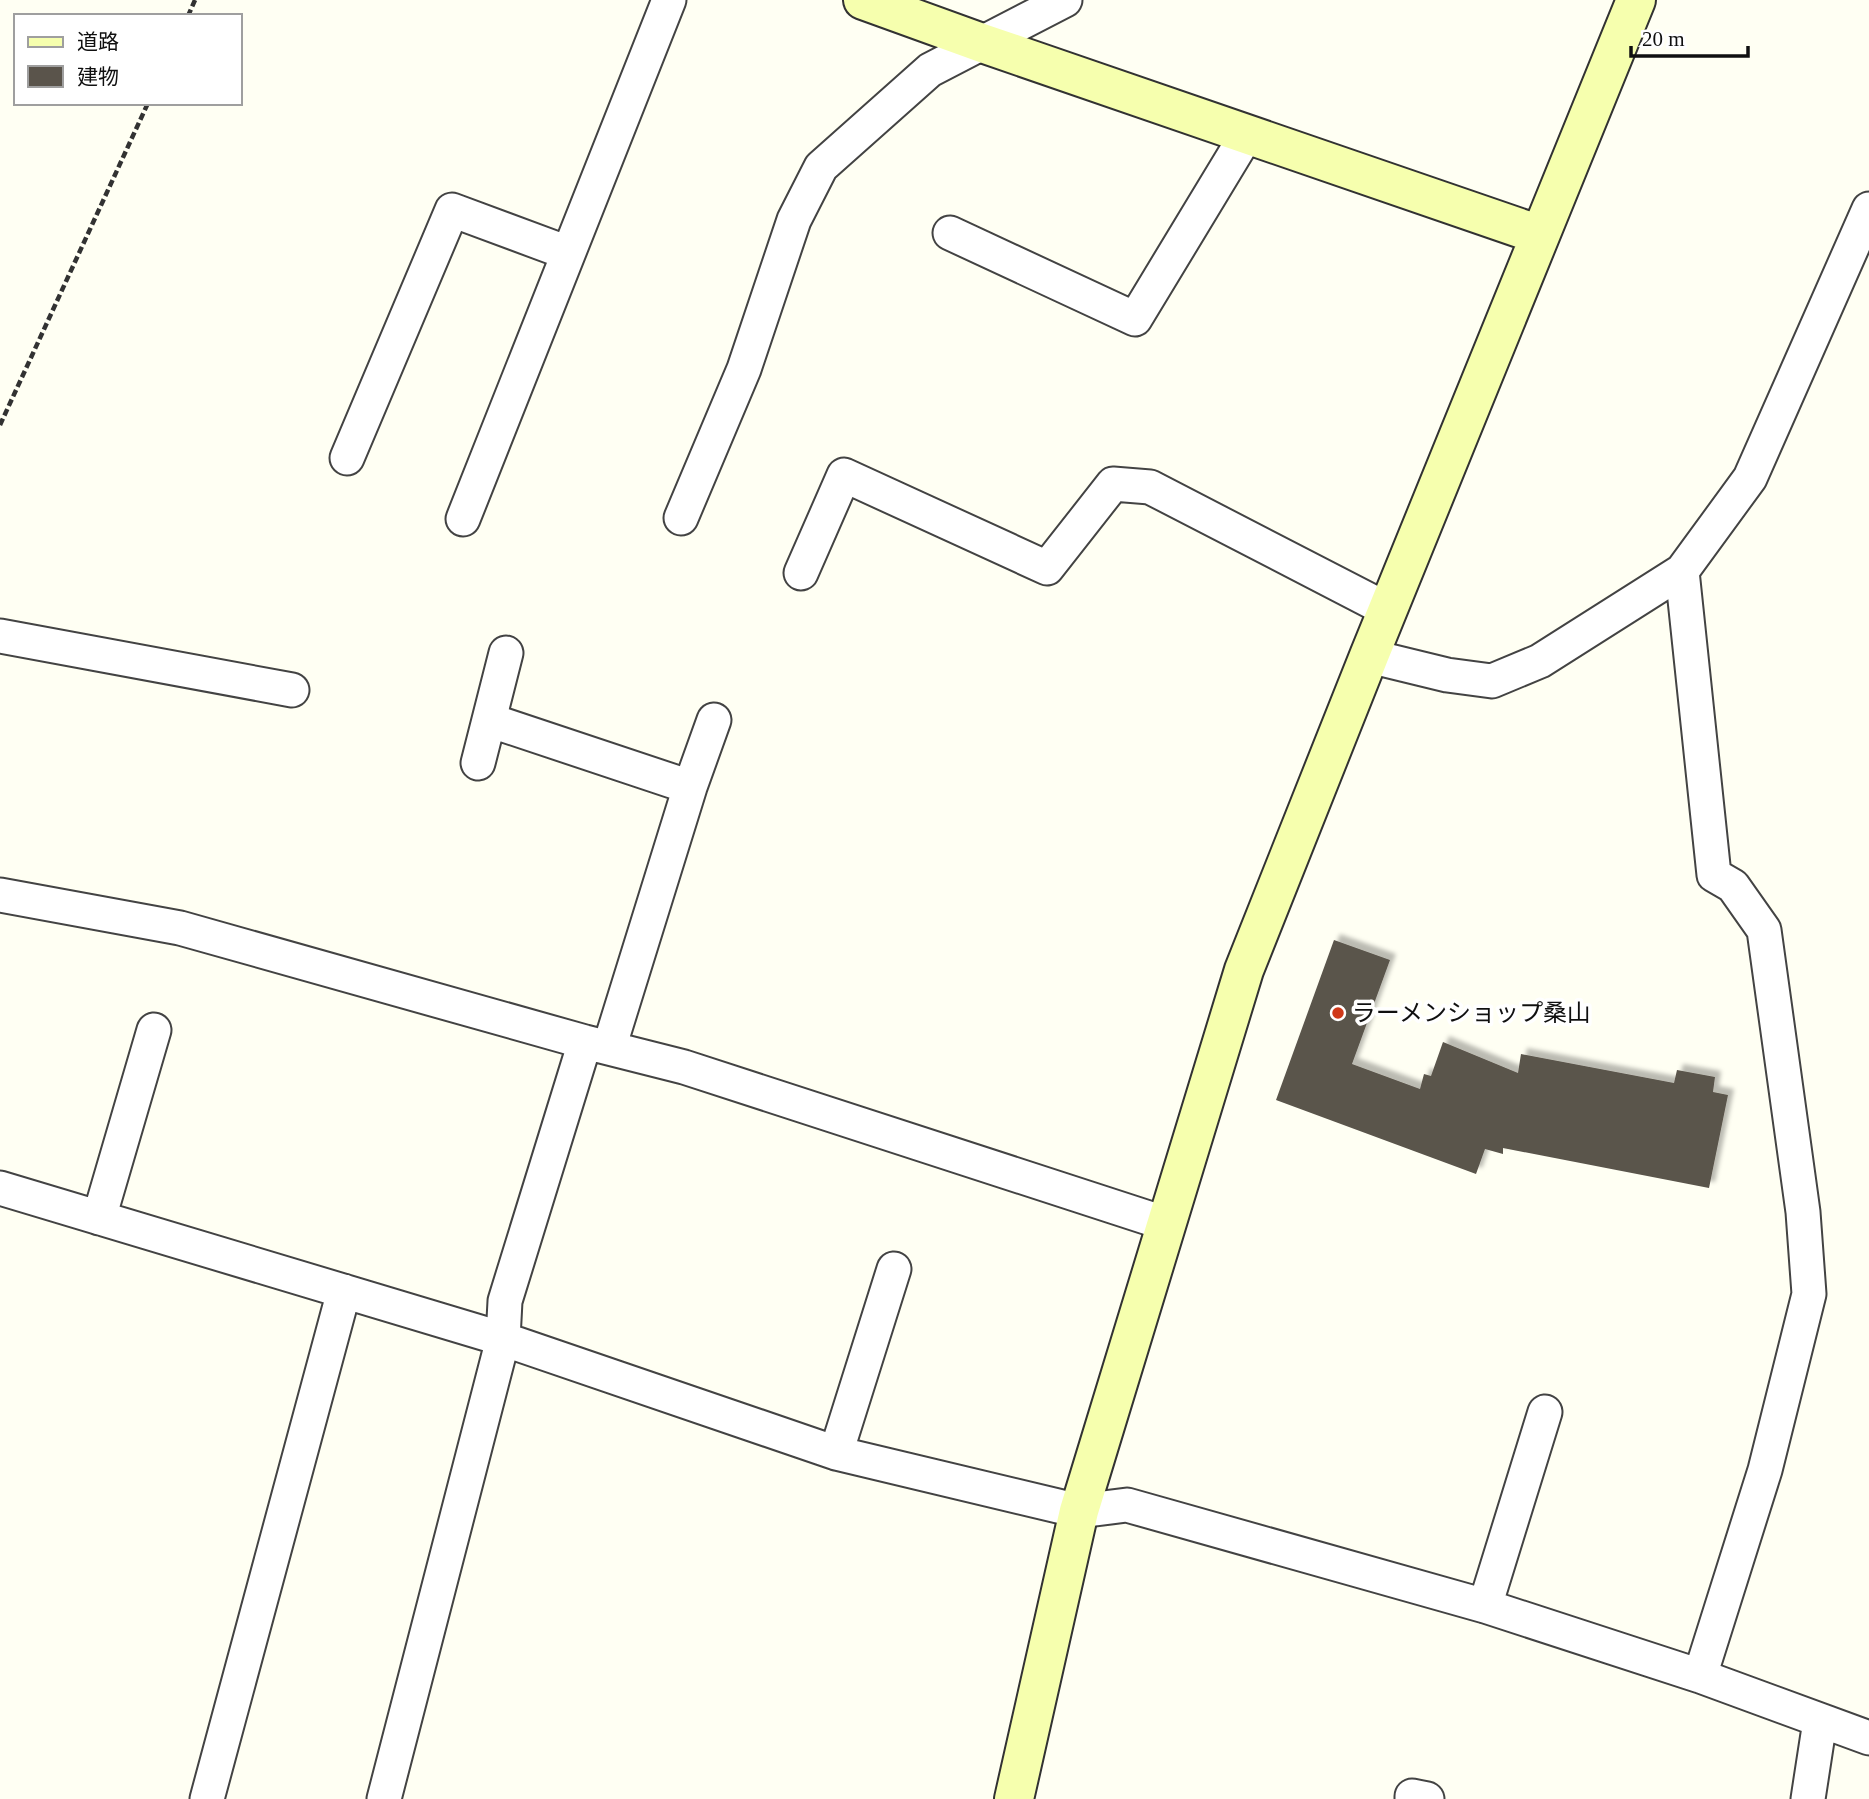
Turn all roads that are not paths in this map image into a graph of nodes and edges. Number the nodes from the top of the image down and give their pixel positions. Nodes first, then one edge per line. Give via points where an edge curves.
1 (669, 0) edge
2 (1065, 0) edge
3 (1636, 0) edge
4 (884, 4) edge
5 (982, 43) junction
6 (1247, 135) junction
7 (1869, 209) edge
8 (950, 233) dead end
9 (1540, 235) junction
10 (568, 253) junction
11 (347, 458) dead end
12 (681, 518) dead end
13 (463, 519) dead end
14 (1682, 571) junction
15 (801, 573) dead end
16 (1388, 610) junction
17 (0, 635) edge
18 (506, 653) dead end
19 (1369, 656) junction
20 (292, 690) dead end
21 (489, 720) junction
22 (714, 720) dead end
23 (478, 763) dead end
24 (690, 787) junction
25 (0, 895) edge
26 (154, 1030) dead end
27 (597, 1045) junction
28 (0, 1188) edge
29 (99, 1218) junction
30 (1167, 1224) junction
31 (894, 1269) dead end
32 (344, 1291) junction
33 (503, 1339) junction
34 (1545, 1412) dead end
35 (836, 1452) junction
36 (1079, 1511) junction
37 (1485, 1606) junction
38 (1700, 1676) junction
39 (1821, 1721) junction
40 (1869, 1738) edge
41 (207, 1799) edge
42 (384, 1799) edge
43 (1014, 1799) edge
44 (1412, 1799) edge
45 (1427, 1799) edge
46 (1808, 1799) edge

1 - 10 street
2 - 5 street
3 - 9 street
4 - 5 street
5 - 6 street
5 - 12 street via 930,70 821,167 794,220 744,369
6 - 8 street via 1135,319
6 - 9 street
7 - 14 street via 1750,478
9 - 16 street
10 - 11 street via 453,210
10 - 13 street
14 - 19 street via 1540,661 1492,681
14 - 38 street via 1714,876 1733,886 1764,930 1803,1212 1809,1294 1765,1470
15 - 16 street via 844,475 1047,568 1113,484 1150,487
16 - 19 street
17 - 20 street
18 - 21 street
19 - 30 street via 1244,970
21 - 23 street
21 - 24 street
22 - 24 street
24 - 27 street
25 - 27 street via 180,928
26 - 29 street
27 - 30 street via 684,1067
27 - 33 street via 505,1301
28 - 29 street
29 - 32 street
30 - 36 street
31 - 35 street
32 - 33 street
32 - 41 street
33 - 35 street
33 - 42 street
34 - 37 street
35 - 36 street
36 - 37 street via 1127,1505
36 - 43 street
37 - 38 street
38 - 39 street
39 - 40 street
39 - 46 street
44 - 45 street

